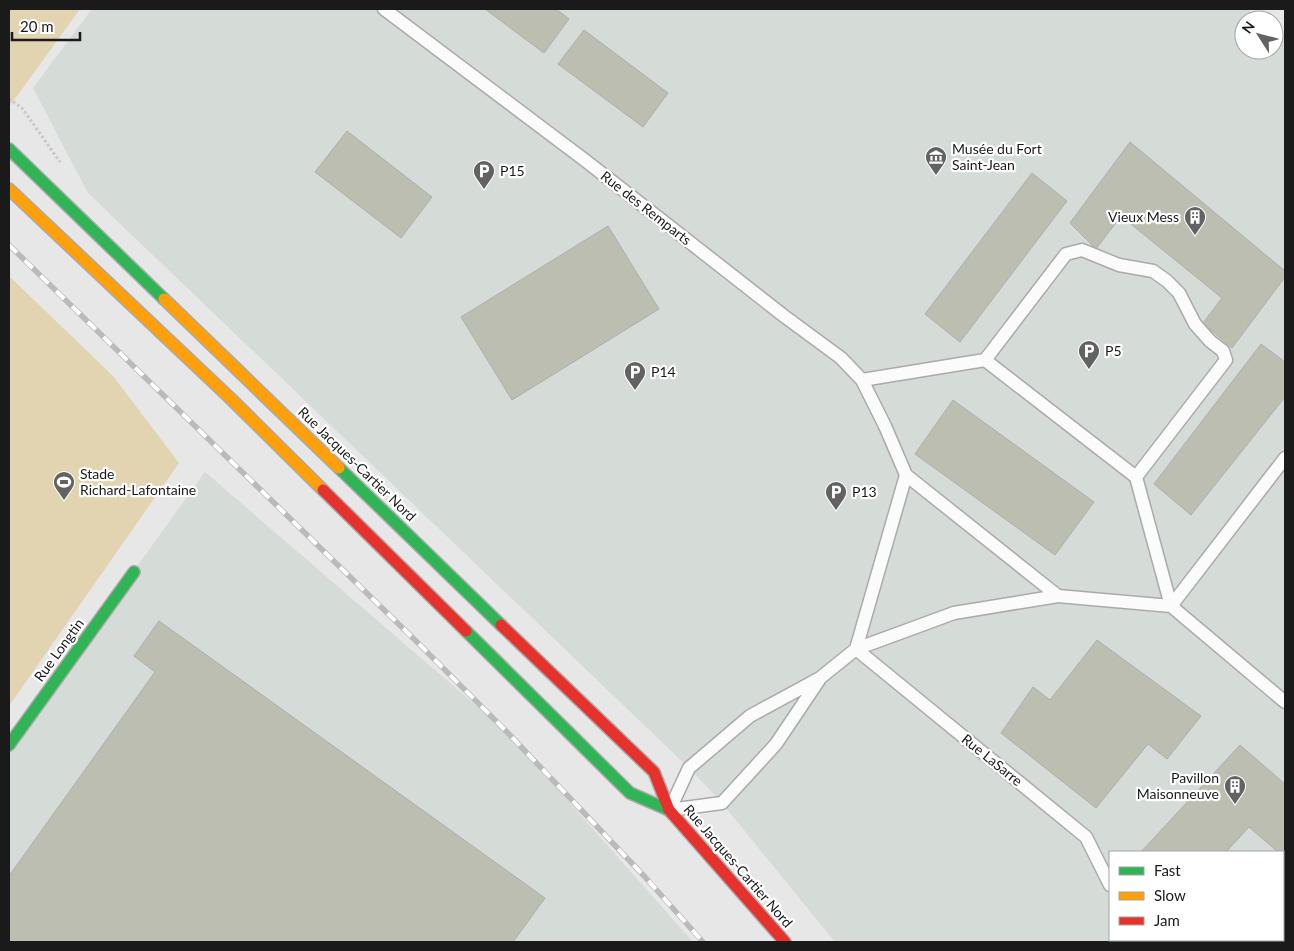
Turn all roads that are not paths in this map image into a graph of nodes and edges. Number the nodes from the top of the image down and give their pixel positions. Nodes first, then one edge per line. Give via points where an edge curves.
1 (384, 9) edge
2 (9, 149) edge
3 (9, 189) edge
4 (985, 360) junction
5 (862, 380) junction
6 (1285, 458) edge
7 (906, 475) junction
8 (1136, 477) junction
9 (134, 572) dead end
10 (1058, 596) junction
11 (1171, 606) junction
12 (856, 649) junction
13 (820, 678) junction
14 (1285, 702) edge
15 (9, 745) edge
16 (669, 810) junction
17 (1109, 883) edge
18 (784, 942) edge

1 - 5 lane, Rue des Remparts via 840,358
2 - 16 street, Rue Jacques-Cartier Nord via 654,772
3 - 16 street, Rue Jacques-Cartier Nord via 230,398 630,793
4 - 5 lane
4 - 8 lane
4 - 8 lane via 1066,254 1082,250 1119,265 1153,271 1167,281 1179,293 1195,324 1222,351 1226,360
5 - 7 lane, Rue des Remparts
6 - 11 lane
7 - 10 lane
7 - 12 lane
8 - 11 lane
9 - 15 street, Rue Longtin
10 - 11 lane
10 - 12 lane via 954,612
11 - 14 lane
12 - 13 lane
12 - 17 lane, Rue LaSarre via 1086,837
13 - 16 lane via 750,716 688,768
13 - 16 lane via 776,744 722,802
16 - 18 street, Rue Jacques-Cartier Nord

